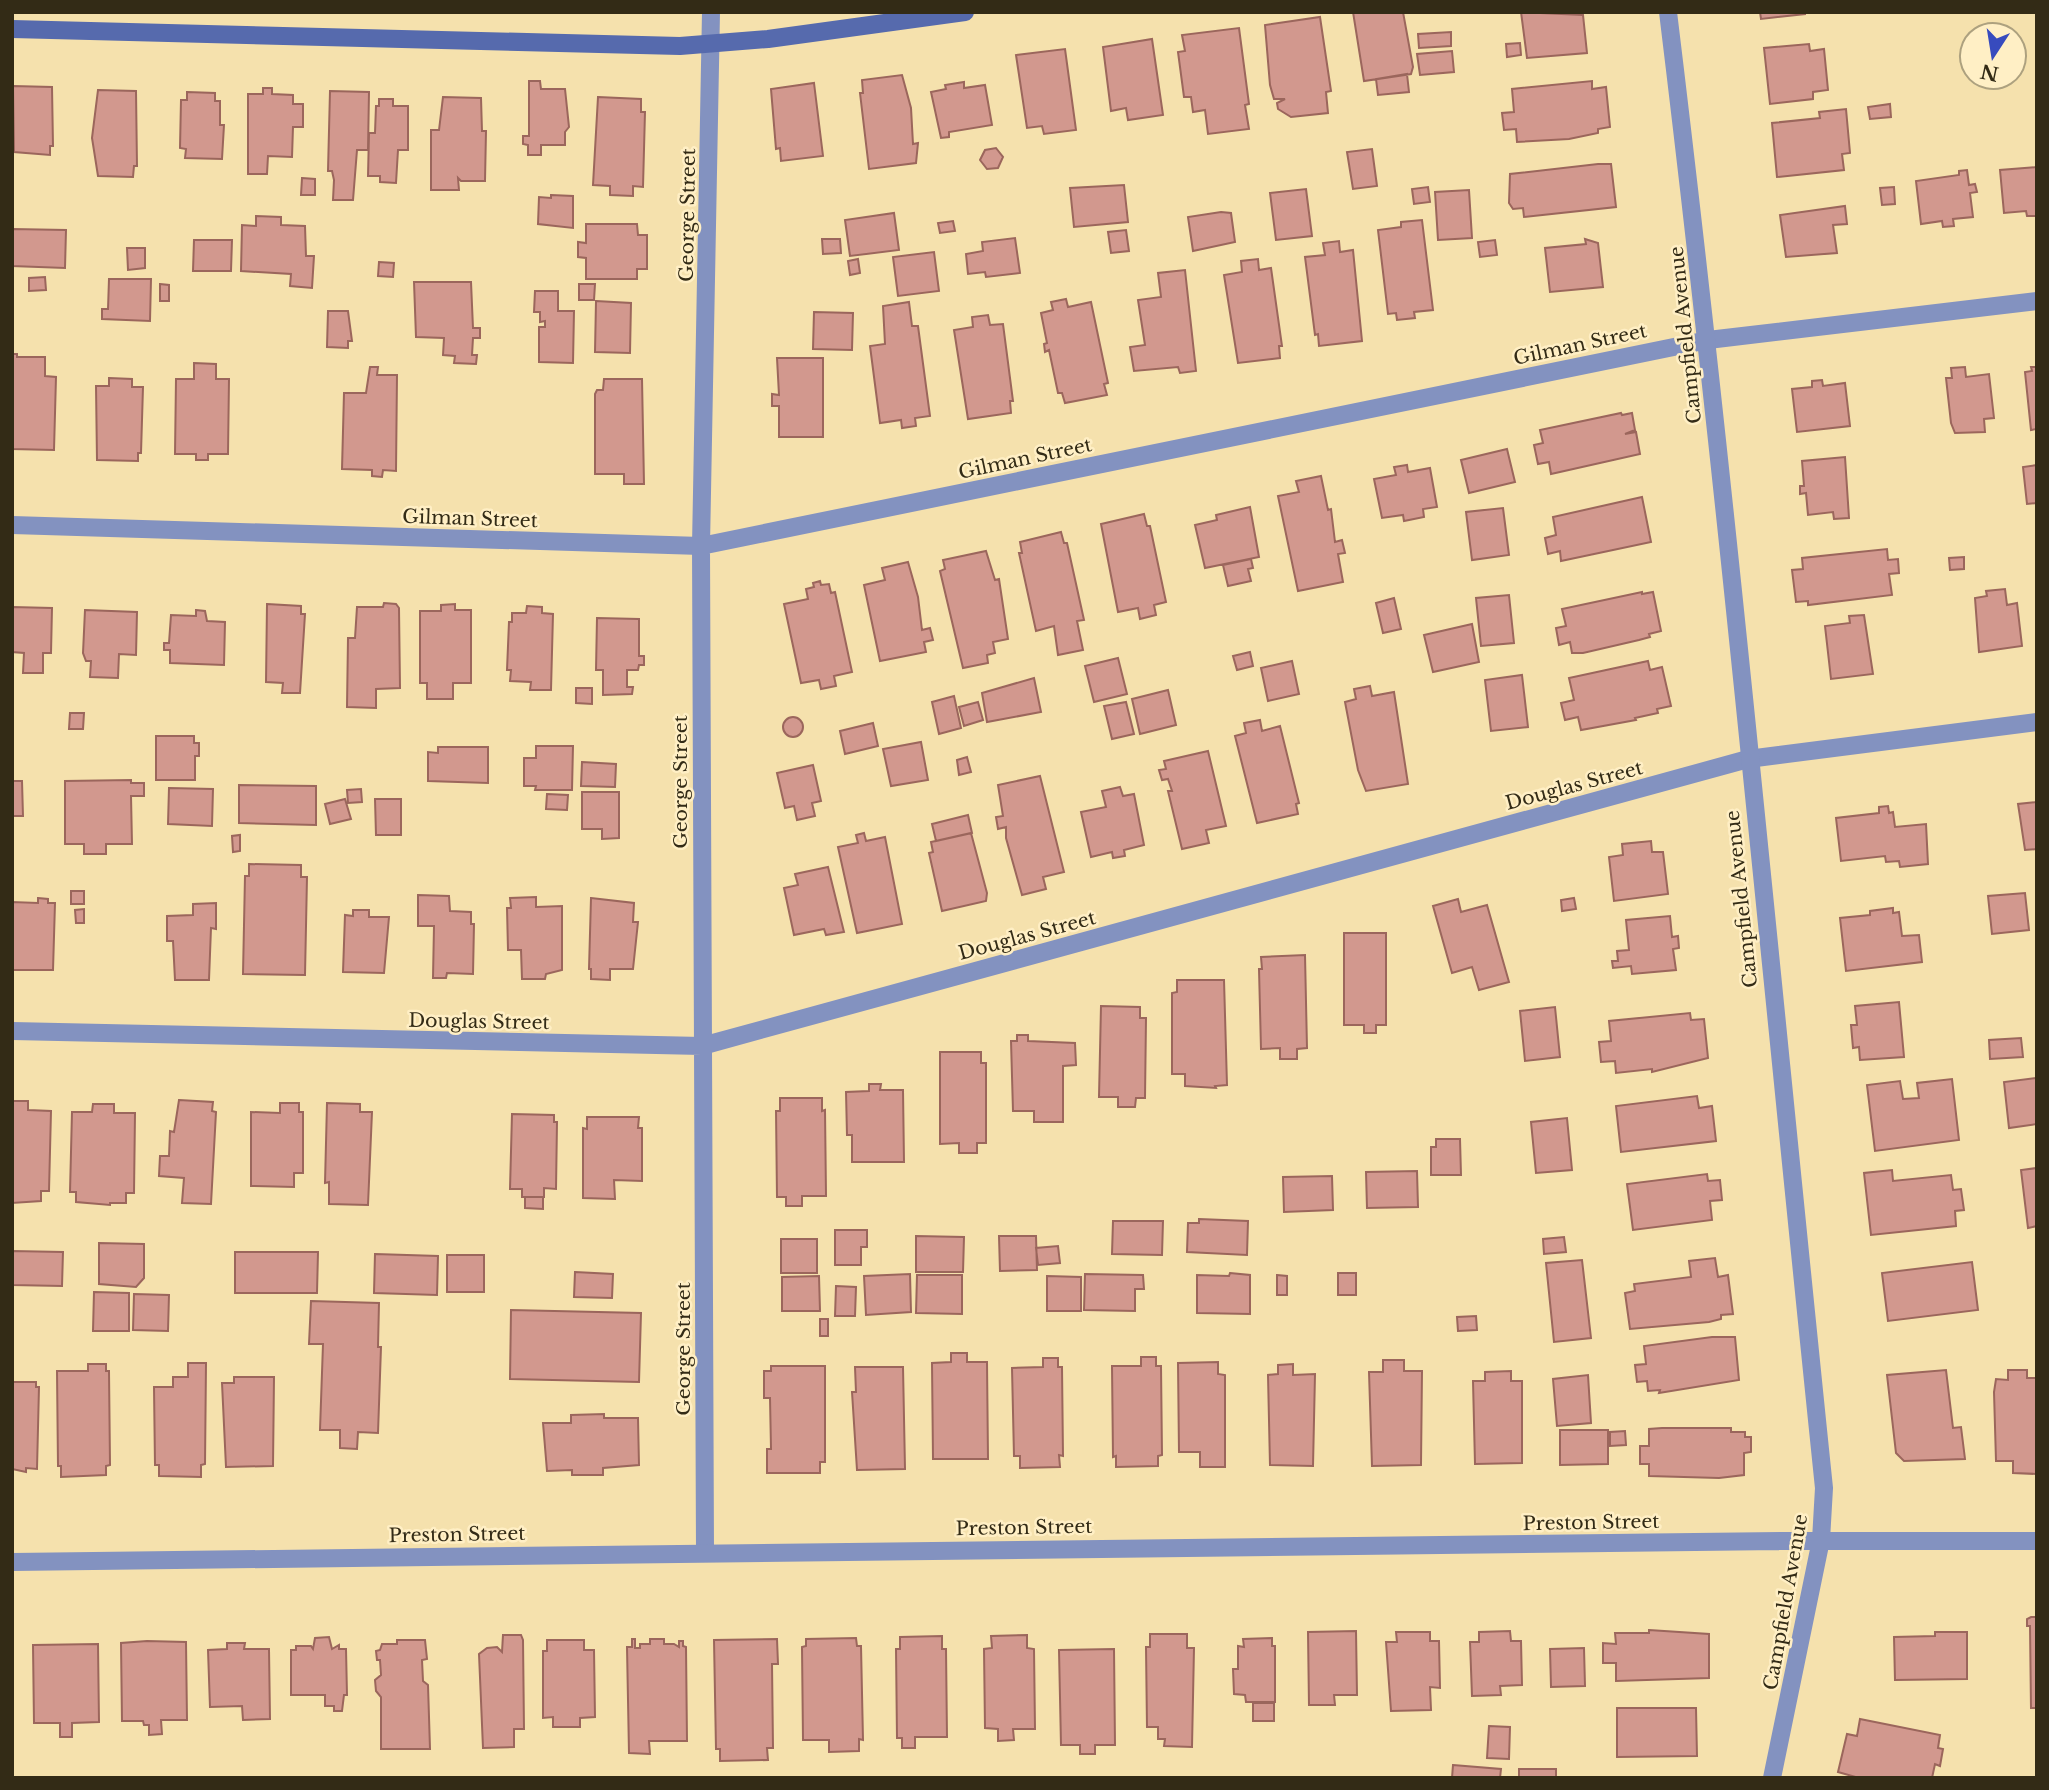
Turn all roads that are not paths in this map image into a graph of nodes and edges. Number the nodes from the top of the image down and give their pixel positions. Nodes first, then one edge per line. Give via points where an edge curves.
1 (711, 12) edge
2 (965, 12) edge
3 (1668, 12) edge
4 (12, 29) edge
5 (711, 44) junction
6 (2037, 301) edge
7 (1708, 340) junction
8 (12, 525) edge
9 (701, 546) junction
10 (2037, 722) edge
11 (1748, 759) junction
12 (12, 1031) edge
13 (702, 1046) junction
14 (1821, 1540) junction
15 (2037, 1541) edge
16 (705, 1552) junction
17 (12, 1562) edge
18 (1772, 1778) edge

1 - 5 street, George Street
2 - 5 main road
3 - 7 street, Campfield Avenue
4 - 5 main road
5 - 9 street, George Street
6 - 7 street, Gilman Street
7 - 9 street, Gilman Street
7 - 11 street, Campfield Avenue
8 - 9 street, Gilman Street
9 - 13 street, George Street
10 - 11 street, Douglas Street
11 - 13 street, Douglas Street
11 - 14 street, Campfield Avenue via 1824,1488
12 - 13 street, Douglas Street
13 - 16 street, George Street
14 - 15 street, Preston Street
14 - 16 street, Preston Street
14 - 18 street, Campfield Avenue
16 - 17 street, Preston Street

